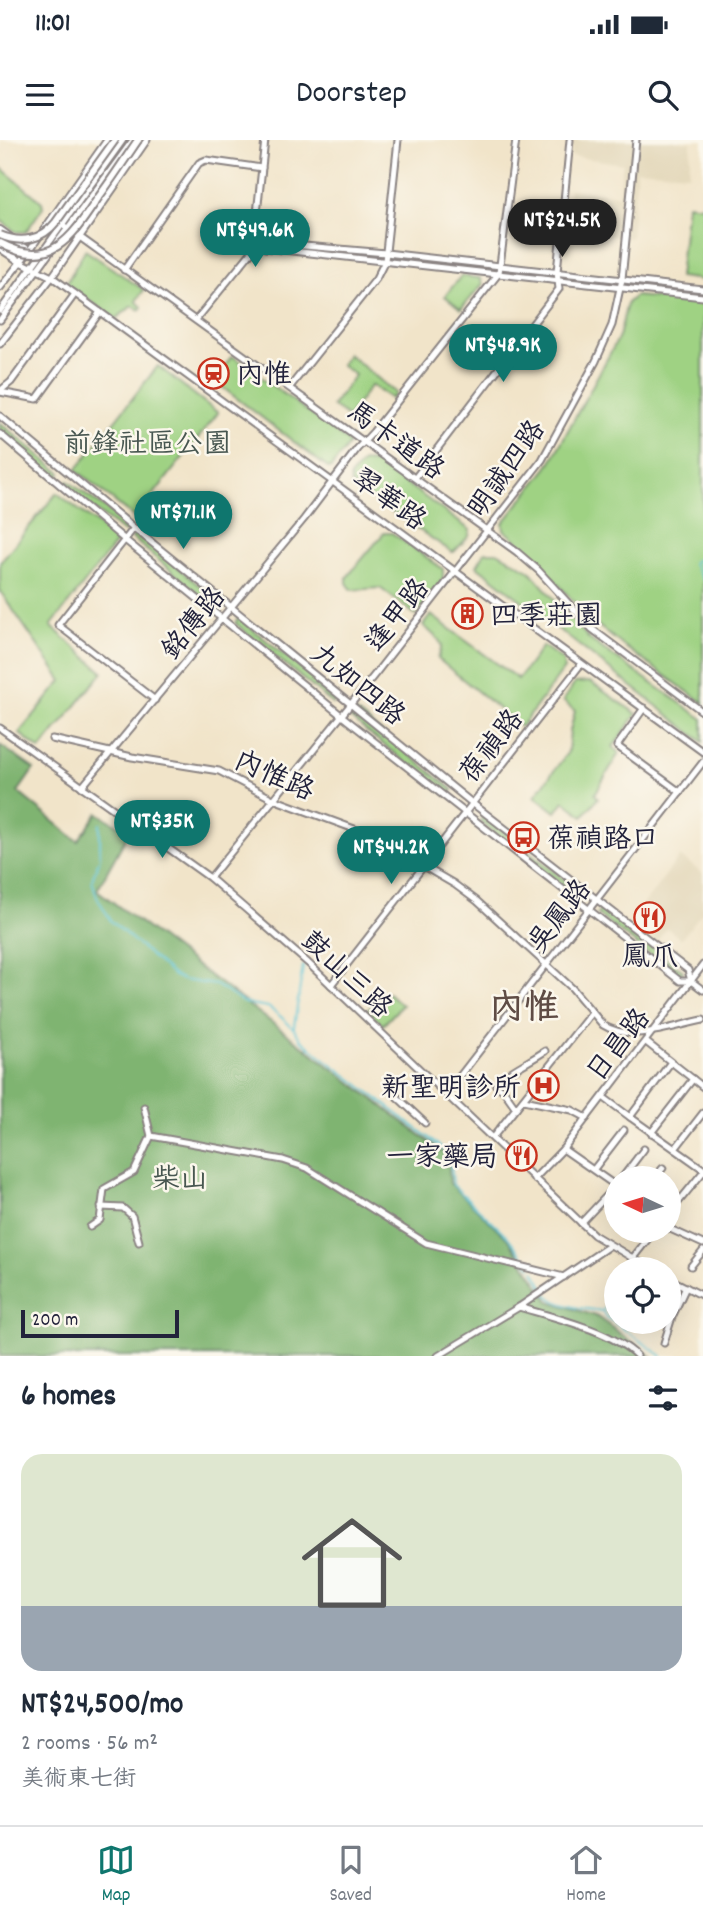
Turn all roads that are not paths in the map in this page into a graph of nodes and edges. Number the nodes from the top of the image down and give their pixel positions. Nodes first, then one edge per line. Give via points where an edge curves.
1 (107, 140) edge
2 (115, 140) edge
3 (123, 140) edge
4 (132, 140) edge
5 (138, 140) edge
6 (147, 140) edge
7 (265, 140) edge
8 (398, 140) edge
9 (516, 140) edge
10 (570, 140) edge
11 (636, 140) edge
12 (262, 168) junction
13 (57, 212) junction
14 (65, 226) junction
15 (0, 232) edge
16 (80, 236) junction
17 (254, 242) junction
18 (0, 246) edge
19 (30, 251) junction
20 (386, 253) junction
21 (385, 261) junction
22 (21, 262) junction
23 (37, 265) junction
24 (500, 265) junction
25 (124, 270) junction
26 (557, 272) junction
27 (499, 273) junction
28 (52, 277) junction
29 (622, 279) junction
30 (558, 280) junction
31 (0, 288) edge
32 (621, 288) junction
33 (703, 289) edge
34 (75, 294) junction
35 (703, 297) edge
36 (0, 311) edge
37 (100, 312) junction
38 (0, 320) edge
39 (196, 320) junction
40 (0, 344) edge
41 (290, 387) junction
42 (0, 391) edge
43 (0, 416) edge
44 (0, 434) edge
45 (364, 442) junction
46 (415, 478) junction
47 (332, 482) junction
48 (134, 528) junction
49 (488, 531) junction
50 (125, 540) junction
51 (456, 572) junction
52 (232, 607) junction
53 (222, 618) junction
54 (581, 664) junction
55 (156, 700) junction
56 (351, 704) junction
57 (644, 708) junction
58 (703, 712) edge
59 (341, 714) junction
60 (0, 728) edge
61 (52, 739) dead end
62 (703, 752) edge
63 (111, 753) junction
64 (703, 762) edge
65 (82, 788) junction
66 (680, 792) junction
67 (273, 799) junction
68 (472, 803) junction
69 (465, 812) junction
70 (423, 866) junction
71 (210, 878) junction
72 (596, 900) junction
73 (589, 909) junction
74 (547, 965) junction
75 (703, 965) edge
76 (691, 981) junction
77 (331, 985) junction
78 (703, 990) edge
79 (592, 1012) junction
80 (703, 1020) edge
81 (655, 1030) junction
82 (646, 1042) junction
83 (545, 1051) dead end
84 (671, 1062) junction
85 (693, 1079) junction
86 (703, 1087) edge
87 (394, 1094) dead end
88 (446, 1094) junction
89 (603, 1097) junction
90 (524, 1100) junction
91 (144, 1107) dead end
92 (516, 1108) junction
93 (703, 1114) edge
94 (630, 1116) junction
95 (587, 1118) junction
96 (425, 1124) dead end
97 (624, 1130) dead end
98 (651, 1133) junction
99 (151, 1136) junction
100 (493, 1137) junction
101 (563, 1149) junction
102 (644, 1149) dead end
103 (675, 1149) junction
104 (631, 1166) edge
105 (594, 1168) junction
106 (703, 1171) edge
107 (604, 1176) edge
108 (534, 1179) junction
109 (604, 1199) edge
110 (681, 1199) edge
111 (102, 1206) junction
112 (581, 1223) junction
113 (90, 1227) dead end
114 (703, 1233) edge
115 (681, 1234) edge
116 (139, 1242) dead end
117 (701, 1242) edge
118 (645, 1243) edge
119 (609, 1246) junction
120 (703, 1251) edge
121 (628, 1257) edge
122 (634, 1257) edge
123 (691, 1266) dead end
124 (564, 1277) junction
125 (681, 1284) edge
126 (686, 1287) junction
127 (702, 1294) edge
128 (519, 1307) junction
129 (664, 1343) dead end
130 (438, 1356) edge
131 (637, 1356) edge

1 - 13 street
2 - 15 main road, bridge via 46,233 18,240
3 - 14 street
4 - 14 street
5 - 18 main road, bridge via 65,242 32,254
6 - 16 street
7 - 12 street
8 - 20 street
9 - 24 street
10 - 26 street
11 - 29 street, 明誠四路
12 - 17 street
12 - 25 street via 206,160 199,163
13 - 14 street
13 - 19 street
14 - 16 street, 馬卡道路
14 - 23 street
15 - 19 main road
16 - 25 street, 馬卡道路
16 - 28 street
17 - 20 street
17 - 21 street via 265,248
17 - 39 street via 253,250
18 - 22 main road
19 - 22 street
19 - 23 street, 翠華路
20 - 21 street
20 - 24 street
21 - 27 street
21 - 41 street via 376,279
22 - 23 street, 翠華路
22 - 31 street
23 - 28 street, 翠華路
23 - 36 street
23 - 38 street
24 - 26 street
24 - 27 street
25 - 39 street, 馬卡道路
26 - 29 street
26 - 30 street
27 - 30 street
27 - 45 street, 銘傳路
28 - 34 street, 翠華路
28 - 40 street
29 - 32 street, 明誠四路
29 - 33 street
30 - 32 street
30 - 46 street via 559,289
32 - 35 street
32 - 49 street, 明誠四路 via 607,338 542,460
34 - 37 street, 翠華路
34 - 42 street
37 - 42 street via 37,399
37 - 47 street, 翠華路
39 - 41 street, 馬卡道路
41 - 45 street, 馬卡道路
43 - 48 street, 九如四路
44 - 50 street, 九如四路
45 - 46 street, 馬卡道路
45 - 47 street, 銘傳路
46 - 49 street, 馬卡道路
47 - 51 street, 翠華路
47 - 52 street, 銘傳路
48 - 50 street
48 - 52 street, 九如四路
49 - 51 street, 明誠四路
49 - 58 street, 馬卡道路 via 538,570 592,629
50 - 53 street, 九如四路
50 - 55 street via 58,625
51 - 54 street, 翠華路
51 - 56 street, 逢甲路
52 - 53 street, 銘傳路
52 - 56 street, 九如四路
53 - 55 street, 銘傳路
53 - 59 street, 九如四路
54 - 57 street, 翠華路
54 - 68 street, 葆禎路
55 - 63 street, 銘傳路
56 - 59 street, 逢甲路
56 - 68 street, 九如四路
57 - 62 street, 翠華路
57 - 66 street via 617,746
59 - 67 street, 逢甲路
59 - 69 street, 九如四路
60 - 65 street, 鼓山三路
61 - 63 street, 內惟路
63 - 65 street, 銘傳路
63 - 67 street, 內惟路 via 219,771
64 - 66 street, 吳鳳路
65 - 71 street, 鼓山三路
66 - 72 street, 吳鳳路
67 - 70 street, 內惟路 via 368,834
67 - 71 street, 逢甲路
68 - 69 street, 葆禎路
68 - 72 street, 九如四路
69 - 70 street, 葆禎路
69 - 73 street, 九如四路
70 - 74 street, 內惟路 via 477,901
70 - 77 street, 葆禎路
71 - 77 street, 鼓山三路
72 - 73 street, 吳鳳路
72 - 76 street, 九如四路 via 688,970
73 - 74 street, 吳鳳路
73 - 76 street, 九如四路 via 680,981
74 - 79 street, 內惟路
74 - 88 street, 吳鳳路
75 - 76 street, 日昌路
76 - 78 street, 九如四路
76 - 81 street, 日昌路
77 - 88 street, 鼓山三路
79 - 81 street, 內惟路 via 613,1031
79 - 90 street
80 - 81 street, 內惟路
81 - 82 street, 日昌路
82 - 84 street
82 - 89 street, 日昌路
83 - 92 street via 496,1084
84 - 85 street
84 - 94 street
85 - 86 street
85 - 98 street
87 - 96 street
88 - 100 street, 鼓山三路
89 - 94 street
89 - 95 street, 日昌路
90 - 92 street
90 - 95 street via 572,1110
91 - 99 street
92 - 100 street
93 - 103 street
94 - 98 street
95 - 101 street, 日昌路
97 - 105 street
98 - 103 street
99 - 111 street via 134,1172 103,1188
99 - 124 street via 307,1168 426,1243
100 - 108 street, 鼓山三路
101 - 105 street
101 - 108 street, 日昌路
102 - 104 street
103 - 106 street
105 - 107 street
106 - 110 street
108 - 112 street, 鼓山三路
109 - 112 street
111 - 113 street via 100,1220
111 - 116 street via 123,1208 132,1216
112 - 119 street, 鼓山三路
114 - 117 street
115 - 117 street
118 - 122 street
119 - 121 street, 鼓山三路
119 - 124 street
120 - 123 street
124 - 128 street
125 - 126 street
126 - 127 street
126 - 129 street
128 - 130 street
128 - 131 street via 567,1321 626,1346

